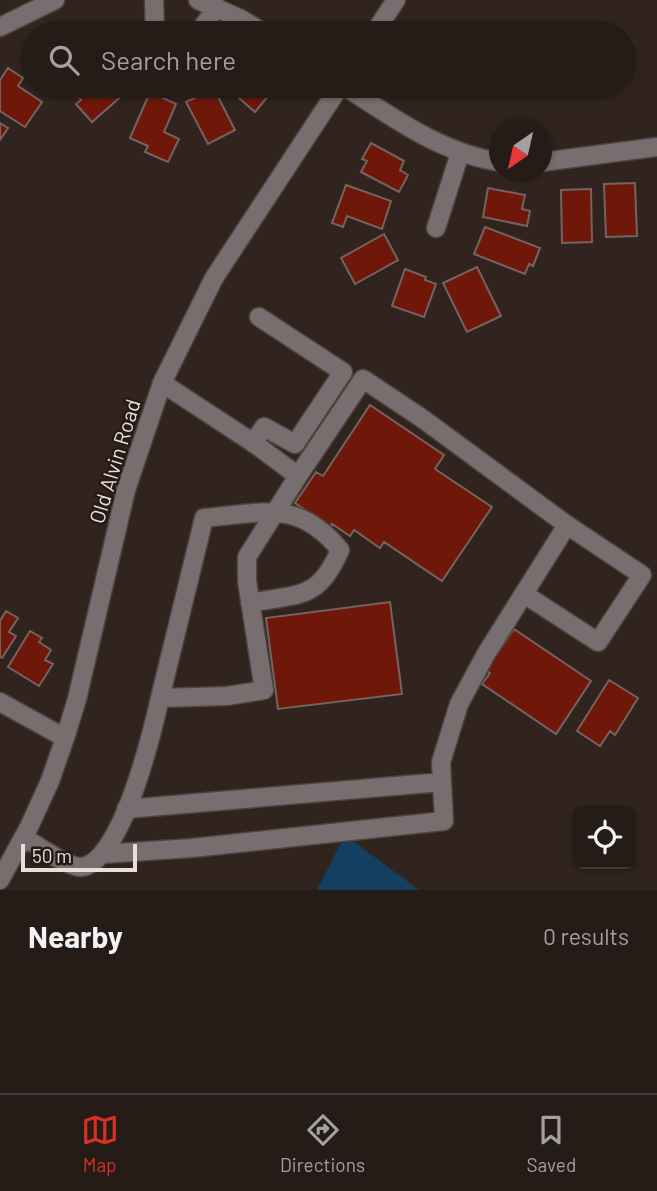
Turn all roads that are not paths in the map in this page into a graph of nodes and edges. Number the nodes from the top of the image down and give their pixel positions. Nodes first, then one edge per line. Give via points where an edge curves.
1 (55, 0) edge
2 (154, 0) edge
3 (198, 0) edge
4 (396, 0) edge
5 (217, 8) junction
6 (155, 21) edge
7 (207, 21) edge
8 (245, 21) edge
9 (382, 21) edge
10 (0, 27) edge
11 (334, 98) edge
12 (361, 98) edge
13 (657, 147) edge
14 (460, 153) junction
15 (489, 160) edge
16 (552, 161) edge
17 (436, 228) dead end
18 (259, 317) dead end
19 (343, 372) junction
20 (162, 383) junction
21 (360, 383) junction
22 (253, 443) junction
23 (298, 476) junction
24 (276, 511) junction
25 (567, 525) junction
26 (524, 594) junction
27 (250, 603) junction
28 (160, 698) junction
29 (0, 702) edge
30 (65, 738) junction
31 (442, 782) junction
32 (126, 808) junction
33 (23, 838) junction
34 (102, 854) junction
35 (0, 880) edge

1 - 10 street
2 - 6 street
3 - 5 street
4 - 9 street
5 - 7 street
5 - 8 street
11 - 20 street, Old Alvin Road via 214,278
12 - 14 street
13 - 16 street
14 - 15 street
14 - 17 street
18 - 19 street
19 - 21 street
19 - 22 street via 295,444 264,427
20 - 22 street
20 - 30 street, Old Alvin Road via 126,489
21 - 23 street
21 - 25 street via 363,379 424,419
22 - 23 street
23 - 24 street
24 - 27 street via 247,557
24 - 27 street via 324,530 340,550 318,586 303,594
24 - 28 street via 204,518
25 - 26 street
25 - 26 street via 642,575 598,642
26 - 31 street via 459,704 441,762
27 - 28 street via 264,690
28 - 32 street
29 - 30 street
30 - 33 street, Old Alvin Road
31 - 32 street
31 - 34 street via 444,821
32 - 34 street
33 - 34 street via 77,867 93,864
33 - 35 street, Old Alvin Road

